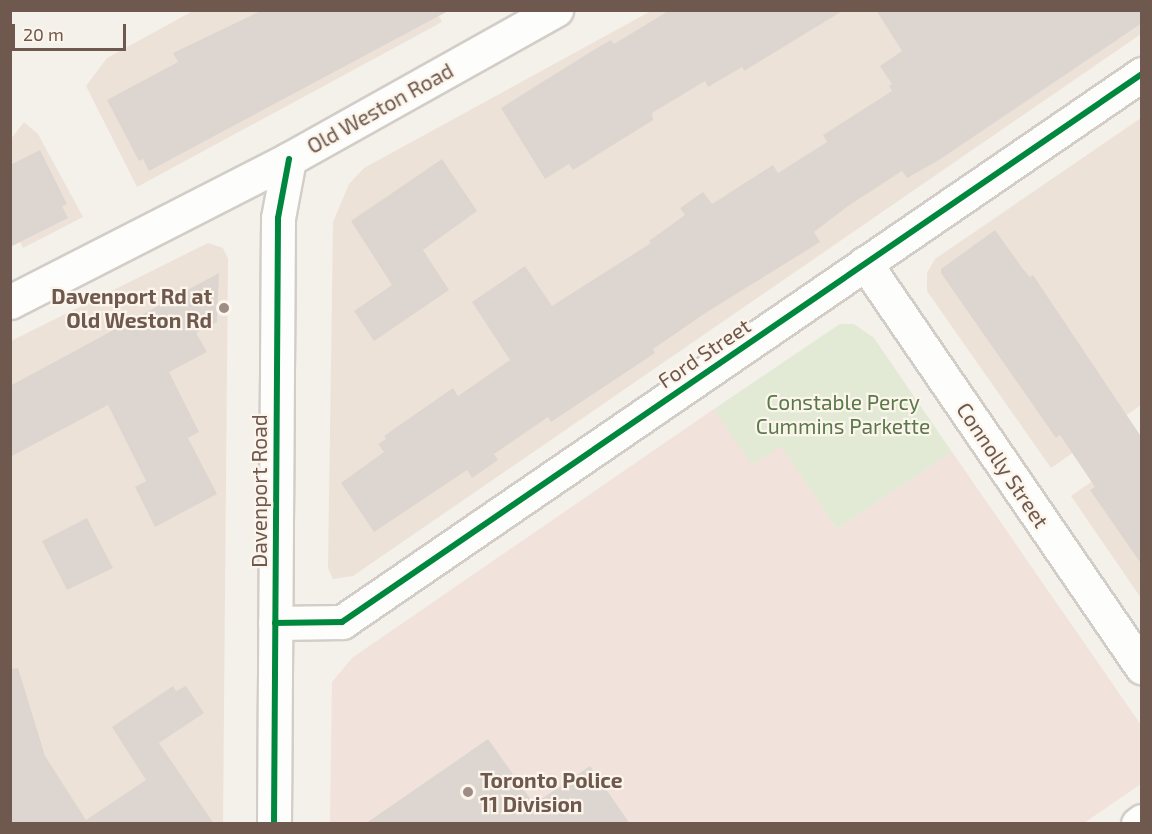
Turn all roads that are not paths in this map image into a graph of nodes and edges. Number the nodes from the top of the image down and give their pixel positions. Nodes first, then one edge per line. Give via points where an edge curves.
1 (556, 10) edge
2 (1142, 74) edge
3 (290, 159) junction
4 (866, 263) junction
5 (10, 302) edge
6 (275, 623) junction
7 (1142, 667) edge
8 (1142, 821) edge
9 (274, 824) edge
10 (1138, 824) edge

1 - 3 street, Old Weston Road
2 - 4 street, Ford Street
3 - 5 street, Old Weston Road
3 - 6 street, Davenport Road via 278,218
4 - 6 street, Ford Street via 342,622
4 - 7 street, Connolly Street
6 - 9 street, Davenport Road
8 - 10 street

